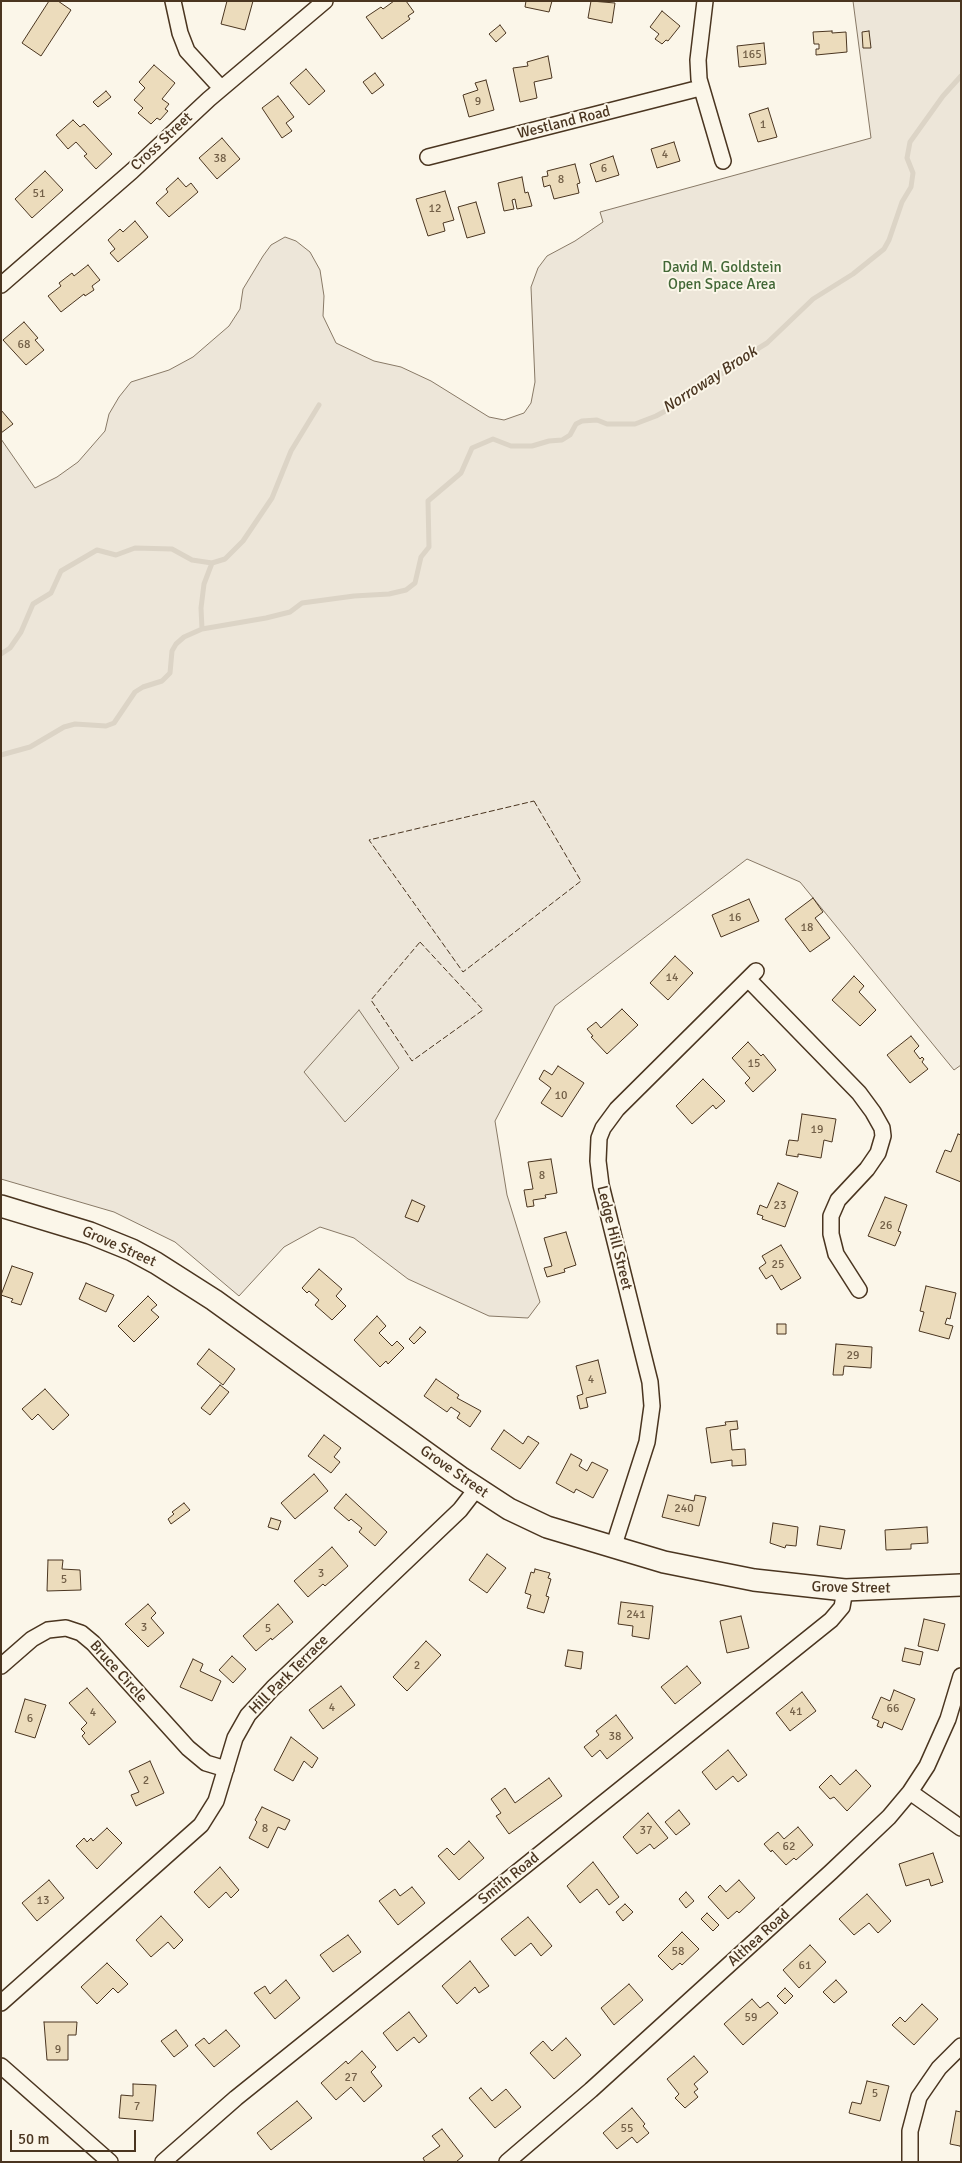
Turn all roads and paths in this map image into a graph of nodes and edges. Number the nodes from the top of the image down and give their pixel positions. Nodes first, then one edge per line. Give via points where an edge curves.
1 (173, 1) edge
2 (325, 1) edge
3 (705, 1) edge
4 (222, 88) junction
5 (700, 88) junction
6 (428, 157) dead end
7 (723, 161) dead end
8 (1, 285) edge
9 (1, 1206) edge
10 (859, 1290) dead end
11 (477, 1488) junction
12 (613, 1548) junction
13 (961, 1586) edge
14 (845, 1590) junction
15 (1, 1666) edge
16 (961, 1676) edge
17 (226, 1769) junction
18 (910, 1792) junction
19 (961, 1828) edge
20 (1, 2003) edge
21 (961, 2046) edge
22 (1, 2066) edge
23 (110, 2162) edge
24 (163, 2162) edge
25 (507, 2162) edge
26 (910, 2162) edge

1 - 4 street via 187,51
2 - 4 street, Cross Street
3 - 5 street via 698,60
4 - 8 street, Cross Street
5 - 6 street, Westland Road
5 - 7 street
9 - 11 street, Grove Street via 90,1233 156,1263 214,1300
10 - 12 street, Ledge Hill Street via 836,1254 831,1216 838,1200 878,1153 882,1128 859,1093 752,975 622,1104 599,1138 601,1185 650,1382 652,1406 647,1442
11 - 12 street, Grove Street via 547,1527
11 - 17 street, Hill Park Terrace via 460,1510 260,1701 240,1727
12 - 14 street, Grove Street via 729,1576
13 - 14 street, Grove Street
14 - 24 street, Smith Road via 842,1607 830,1620 252,2085
15 - 17 street, Bruce Circle via 32,1638 48,1630 66,1628 81,1633 188,1748 206,1763
16 - 18 street, Althea Road via 935,1751
17 - 20 street, Hill Park Terrace via 216,1801 201,1825
18 - 19 street
18 - 25 street, Althea Road via 884,1822 831,1872
21 - 26 street via 939,2068 919,2097 910,2131
22 - 23 street

